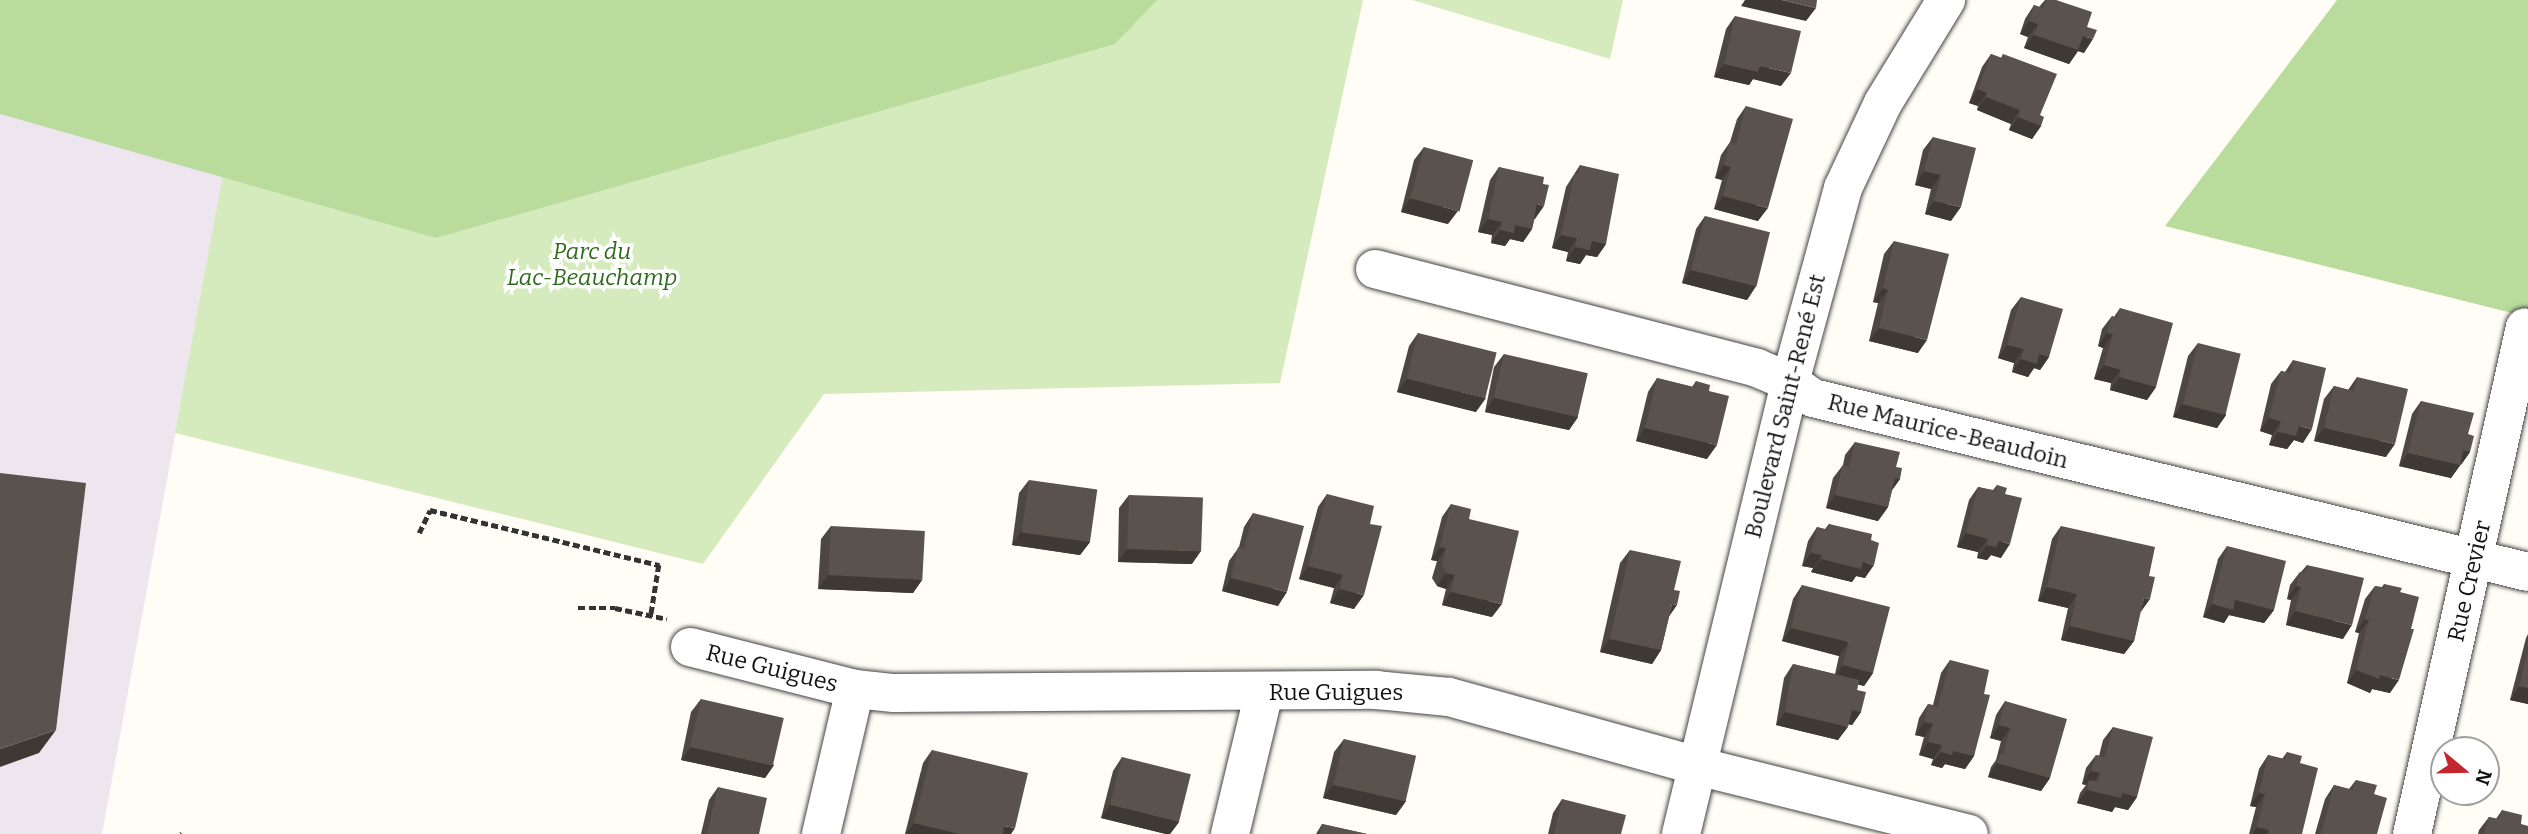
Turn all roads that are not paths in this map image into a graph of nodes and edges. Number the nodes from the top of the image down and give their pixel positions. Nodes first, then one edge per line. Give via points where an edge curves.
1 (1946, 0) edge
2 (1375, 269) dead end
3 (2525, 327) dead end
4 (1790, 382) junction
5 (2473, 560) junction
6 (2528, 572) edge
7 (690, 647) dead end
8 (855, 689) junction
9 (1264, 692) junction
10 (1697, 766) junction
11 (821, 834) edge
12 (1230, 834) edge
13 (1681, 834) edge
14 (1969, 834) edge
15 (2412, 834) edge

1 - 4 street, Boulevard Saint-René Est via 1884,103 1843,188
2 - 4 street, Rue Maurice-Beaudoin via 1757,368
3 - 5 street, Rue Crevier
4 - 5 street, Rue Maurice-Beaudoin via 1813,398
4 - 10 street, Boulevard Saint-René Est
5 - 6 street, Rue Maurice-Beaudoin
5 - 15 street, Rue Crevier
7 - 8 street, Rue Guigues
8 - 9 street, Rue Guigues
8 - 11 street
9 - 10 street, Rue Guigues via 1376,690 1449,697
9 - 12 street
10 - 13 street, Boulevard Saint-René Est
10 - 14 street, Rue Guigues

